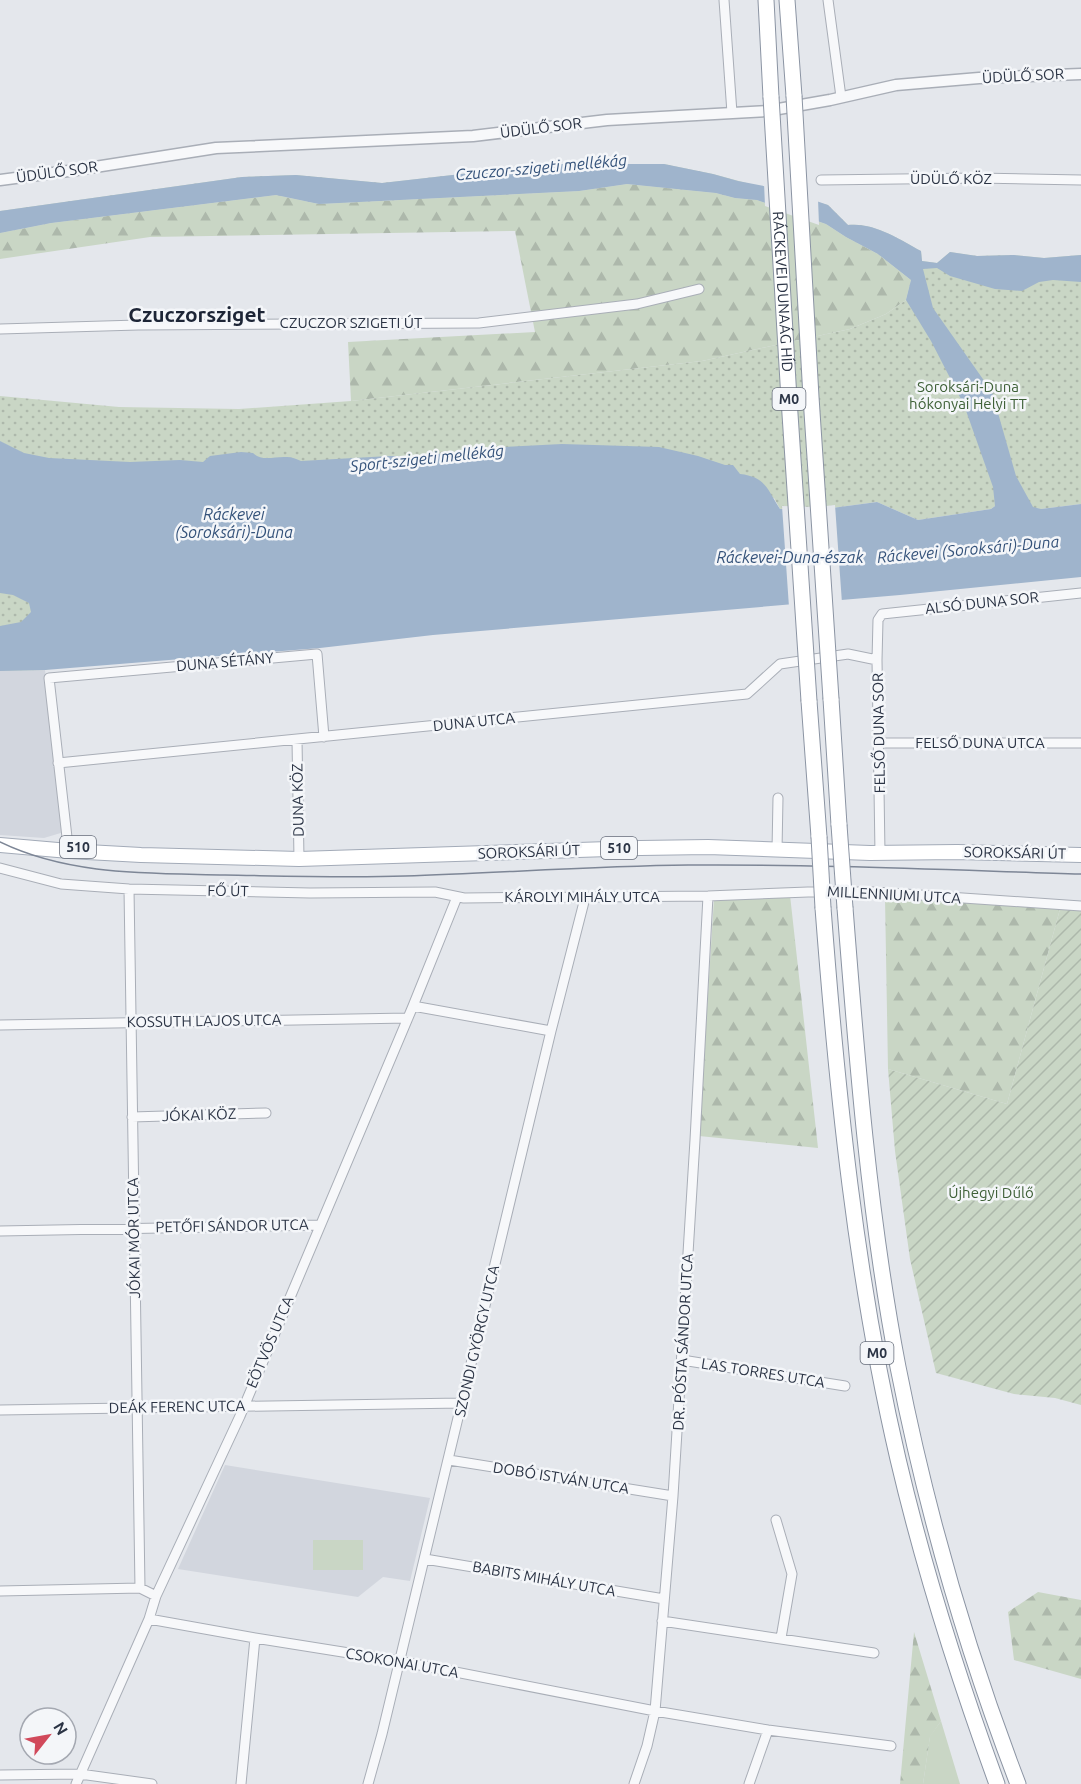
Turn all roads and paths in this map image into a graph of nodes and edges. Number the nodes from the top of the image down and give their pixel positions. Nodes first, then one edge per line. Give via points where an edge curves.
1 (724, 0) edge
2 (766, 0) edge
3 (787, 0) edge
4 (828, 0) edge
5 (1081, 74) edge
6 (841, 97) junction
7 (732, 113) junction
8 (0, 180) edge
9 (821, 180) dead end
10 (1081, 180) edge
11 (699, 289) dead end
12 (0, 329) edge
13 (1081, 593) edge
14 (882, 614) joint
15 (877, 660) junction
16 (324, 737) junction
17 (297, 740) junction
18 (879, 742) junction
19 (1081, 744) edge
20 (58, 763) junction
21 (778, 798) dead end
22 (0, 840) edge
23 (0, 845) edge
24 (68, 846) junction
25 (777, 850) junction
26 (880, 853) junction
27 (157, 854) junction
28 (1081, 855) edge
29 (299, 859) junction
30 (0, 868) edge
31 (129, 889) junction
32 (708, 896) junction
33 (457, 897) junction
34 (585, 898) junction
35 (1081, 906) edge
36 (413, 1006) junction
37 (408, 1018) junction
38 (131, 1022) junction
39 (0, 1025) edge
40 (551, 1031) junction
41 (266, 1113) dead end
42 (132, 1117) junction
43 (320, 1225) junction
44 (134, 1228) junction
45 (0, 1231) edge
46 (682, 1360) junction
47 (845, 1386) dead end
48 (462, 1403) junction
49 (243, 1406) junction
50 (137, 1408) junction
51 (0, 1410) edge
52 (448, 1460) junction
53 (673, 1496) junction
54 (776, 1520) dead end
55 (425, 1559) junction
56 (140, 1588) junction
57 (0, 1591) edge
58 (156, 1596) junction
59 (664, 1599) junction
60 (149, 1619) junction
61 (662, 1621) junction
62 (255, 1638) junction
63 (781, 1638) junction
64 (874, 1653) dead end
65 (399, 1661) junction
66 (655, 1711) junction
67 (768, 1730) junction
68 (891, 1746) dead end
69 (80, 1774) junction
70 (0, 1775) edge
71 (76, 1784) edge
72 (152, 1784) edge
73 (241, 1784) edge
74 (368, 1784) edge
75 (634, 1784) edge
76 (749, 1784) edge
77 (997, 1784) edge
78 (1017, 1784) edge

1 - 7 street
2 - 77 highway, RÁCKEVEI DUNAÁG HÍD / M0, bridge via 823,908 856,1220 883,1390 907,1494 944,1629
3 - 78 highway, RÁCKEVEI DUNAÁG HÍD / M0, bridge via 839,825 868,1160 898,1365 922,1476 956,1603
4 - 6 street
5 - 6 street, ÜDÜLŐ SOR via 896,85
6 - 7 street, ÜDÜLŐ SOR via 767,111
7 - 8 street, ÜDÜLŐ SOR via 607,120 473,136 216,148
9 - 10 street, ÜDÜLŐ KÖZ
11 - 12 street, CZUCZOR SZIGETI ÚT via 637,304 479,323 138,324
13 - 14 street, ALSÓ DUNA SOR
14 - 15 street, FELSŐ DUNA SOR via 878,620
15 - 16 street, DUNA UTCA via 848,654 780,664 747,693
15 - 18 street, FELSŐ DUNA SOR
16 - 17 street, DUNA UTCA
16 - 20 street, DUNA SÉTÁNY via 317,654 49,678
17 - 20 street, DUNA UTCA
17 - 29 street, DUNA KÖZ
18 - 19 street, FELSŐ DUNA UTCA
18 - 26 street, FELSŐ DUNA SOR
20 - 24 street
21 - 25 street
22 - 24 main road, 510
23 - 27 main road, 510
24 - 27 main road, 510
25 - 26 main road, SOROKSÁRI ÚT / 510
25 - 29 main road, SOROKSÁRI ÚT / 510 via 639,848
26 - 28 main road, SOROKSÁRI ÚT / 510
27 - 29 main road, SOROKSÁRI ÚT / 510
30 - 31 street, FŐ ÚT via 61,884
31 - 33 street, FŐ ÚT via 435,892
31 - 38 street, JÓKAI MÓR UTCA
32 - 34 street, KÁROLYI MIHÁLY UTCA
32 - 35 street, MILLENNIUMI UTCA via 875,892
32 - 46 street, DR. PÓSTA SÁNDOR UTCA
33 - 34 street, KÁROLYI MIHÁLY UTCA
33 - 36 street, EÖTVÖS UTCA
34 - 40 street, SZONDI GYÖRGY UTCA
36 - 37 street, EÖTVÖS UTCA
36 - 40 street
37 - 38 street, KOSSUTH LAJOS UTCA
37 - 43 street, EÖTVÖS UTCA
38 - 39 street, KOSSUTH LAJOS UTCA
38 - 42 street, JÓKAI MÓR UTCA
40 - 48 street, SZONDI GYÖRGY UTCA
41 - 42 street, JÓKAI KÖZ
42 - 44 street, JÓKAI MÓR UTCA
43 - 44 street, PETŐFI SÁNDOR UTCA
43 - 49 street, EÖTVÖS UTCA
44 - 45 street, PETŐFI SÁNDOR UTCA
44 - 50 street, JÓKAI MÓR UTCA
46 - 47 street, LAS TORRES UTCA
46 - 53 street, DR. PÓSTA SÁNDOR UTCA
48 - 49 street, DEÁK FERENC UTCA
48 - 52 street, SZONDI GYÖRGY UTCA
49 - 50 street, DEÁK FERENC UTCA
49 - 58 street, EÖTVÖS UTCA
50 - 51 street, DEÁK FERENC UTCA
50 - 56 street, JÓKAI MÓR UTCA
52 - 53 street, DOBÓ ISTVÁN UTCA
52 - 55 street, SZONDI GYÖRGY UTCA
53 - 59 street, DR. PÓSTA SÁNDOR UTCA
54 - 63 street via 792,1574
55 - 59 street, BABITS MIHÁLY UTCA
55 - 65 street, SZONDI GYÖRGY UTCA
56 - 57 street
56 - 58 street
58 - 60 street, EÖTVÖS UTCA
59 - 61 street, DR. PÓSTA SÁNDOR UTCA
60 - 62 street, CSOKONAI UTCA
60 - 69 street, EÖTVÖS UTCA
61 - 63 street
61 - 66 street, DR. PÓSTA SÁNDOR UTCA
62 - 65 street, CSOKONAI UTCA
62 - 73 street
63 - 64 street
65 - 66 street, CSOKONAI UTCA
65 - 74 street, SZONDI GYÖRGY UTCA
66 - 67 street, CSOKONAI UTCA
66 - 75 street, DR. PÓSTA SÁNDOR UTCA
67 - 68 street, CSOKONAI UTCA
67 - 76 street
69 - 70 street
69 - 71 street, EÖTVÖS UTCA
69 - 72 street

